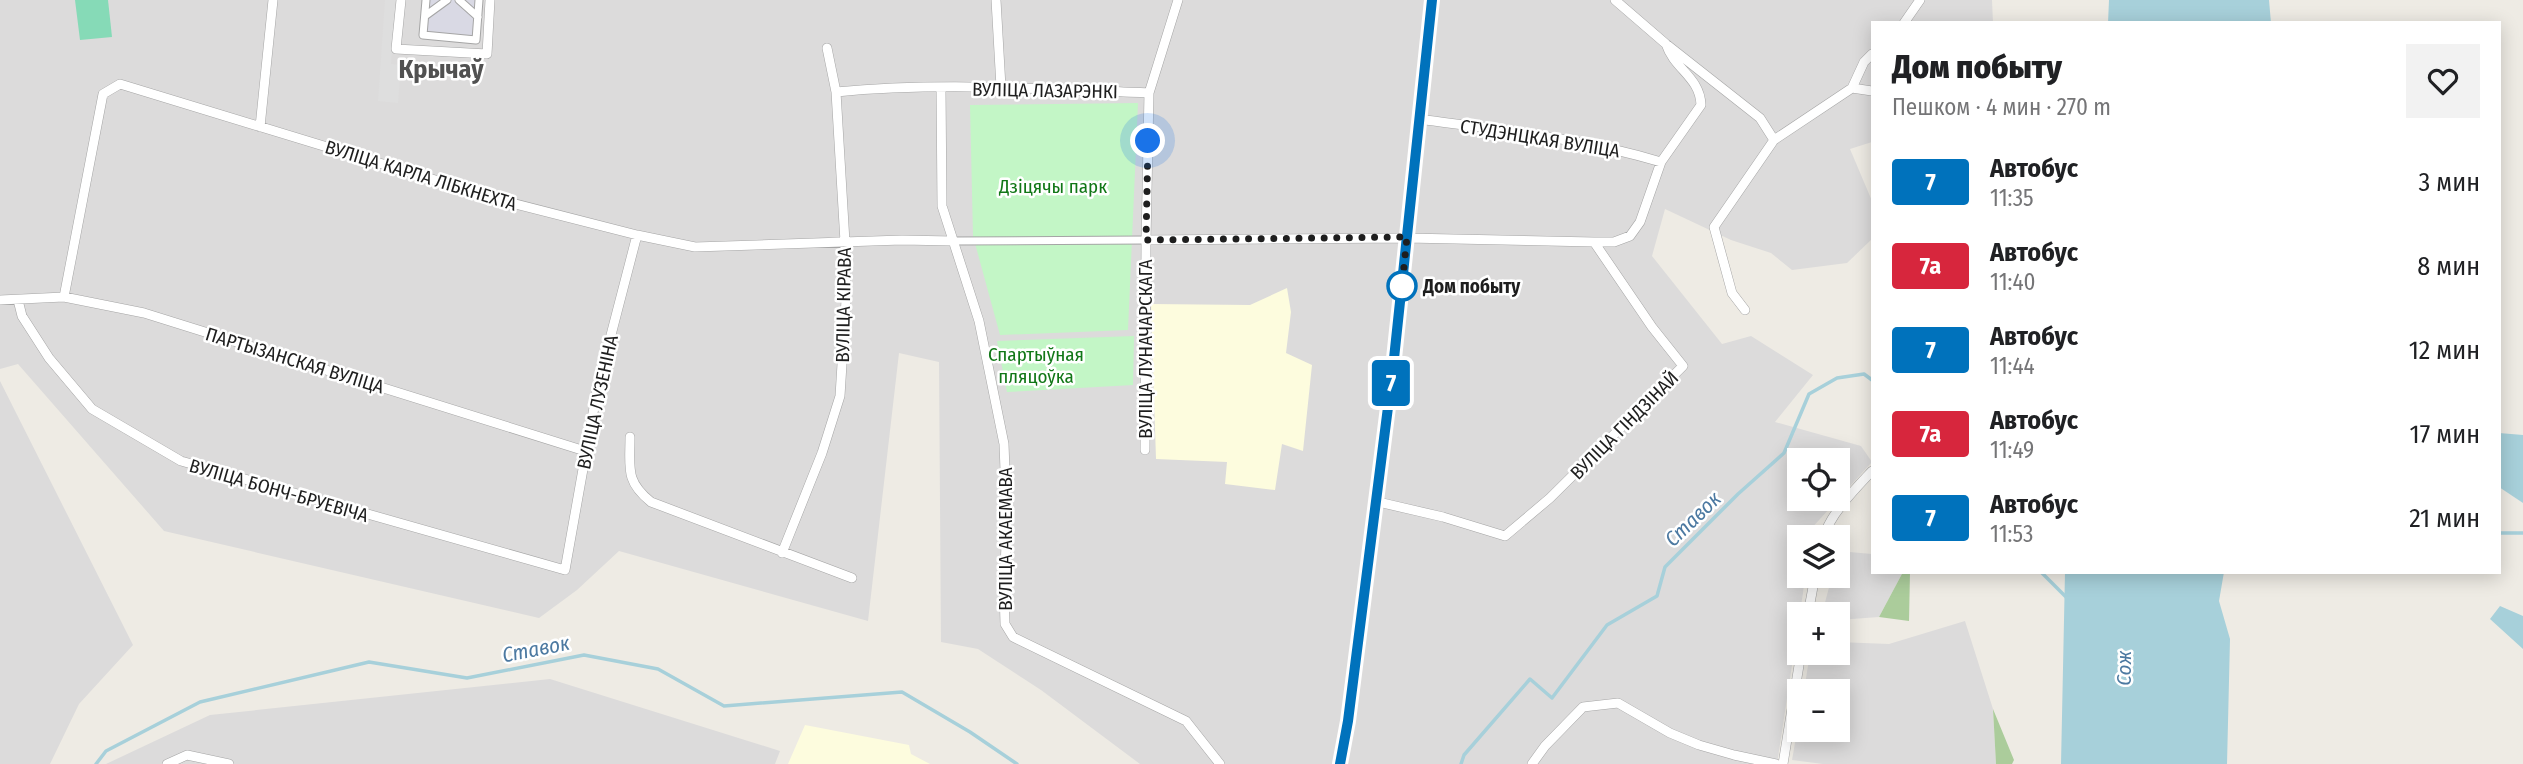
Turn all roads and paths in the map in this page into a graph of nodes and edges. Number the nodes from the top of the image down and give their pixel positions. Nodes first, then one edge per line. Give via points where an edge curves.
1 (274, 0) edge
2 (401, 0) edge
3 (426, 0) edge
4 (447, 0) edge
5 (459, 0) edge
6 (479, 0) edge
7 (490, 0) edge
8 (996, 0) edge
9 (1178, 0) edge
10 (1432, 0) edge
11 (1615, 0) edge
12 (1920, 0) edge
13 (425, 16) junction
14 (478, 18) junction
15 (1905, 21) edge
16 (1666, 44) junction
17 (827, 48) dead end
18 (1871, 55) edge
19 (1001, 87) junction
20 (1852, 88) junction
21 (941, 89) junction
22 (1871, 91) edge
23 (836, 92) junction
24 (1149, 93) junction
25 (1418, 119) junction
26 (260, 127) junction
27 (1774, 139) junction
28 (1661, 162) junction
29 (637, 235) junction
30 (1407, 237) junction
31 (1146, 240) junction
32 (952, 241) junction
33 (845, 242) junction
34 (1594, 242) junction
35 (64, 297) junction
36 (0, 300) edge
37 (18, 300) junction
38 (1745, 310) dead end
39 (630, 437) dead end
40 (1145, 450) dead end
41 (585, 451) junction
42 (1871, 472) edge
43 (1374, 501) junction
44 (1828, 525) edge
45 (782, 553) junction
46 (565, 570) joint
47 (852, 578) dead end
48 (1799, 665) edge
49 (167, 764) edge
50 (229, 764) edge
51 (1220, 764) edge
52 (1340, 764) edge
53 (1532, 764) edge
54 (1776, 764) edge
55 (1783, 764) edge

1 - 26 street
2 - 7 street via 396,49 487,54
3 - 13 street
4 - 13 street
5 - 14 street
6 - 14 street
8 - 19 street
9 - 24 street, ВУЛІЦА ЛУНАЧАРСКАГА
10 - 25 main road
11 - 16 street
12 - 15 street
13 - 14 street via 423,35 476,40
16 - 27 street via 1760,118
16 - 28 street via 1670,57 1698,85 1701,105
17 - 23 street, ВУЛІЦА КІРАВА
18 - 20 street
19 - 21 street, ВУЛІЦА ЛАЗАРЭНКІ
19 - 24 street, ВУЛІЦА ЛАЗАРЭНКІ
20 - 22 street
20 - 27 street
21 - 23 street, ВУЛІЦА ЛАЗАРЭНКІ
21 - 32 street, ВУЛІЦА АКАЕМАВА via 942,206
23 - 33 street, ВУЛІЦА КІРАВА
24 - 31 street, ВУЛІЦА ЛУНАЧАРСКАГА
25 - 28 street, СТУДЭНЦКАЯ ВУЛІЦА via 1531,133
25 - 30 main road
26 - 29 street, ВУЛІЦА КАРЛА ЛІБКНЕХТА via 504,201
26 - 35 street, ВУЛІЦА КАРЛА ЛІБКНЕХТА via 120,84 103,94
27 - 38 street via 1714,227 1732,293
28 - 34 street via 1640,222 1630,236
29 - 33 street, ВУЛІЦА КАРЛА ЛІБКНЕХТА via 695,247
29 - 41 street, ВУЛІЦА ЛУЗЕНІНА
30 - 31 street
30 - 34 street
30 - 43 main road
31 - 32 street
31 - 40 street, ВУЛІЦА ЛУНАЧАРСКАГА
32 - 33 street, ВУЛІЦА КАРЛА ЛІБКНЕХТА
32 - 51 street, ВУЛІЦА АКАЕМАВА via 979,321 1004,444 1005,624 1013,637 1186,721
33 - 45 street, ВУЛІЦА КІРАВА via 840,396
34 - 43 street, ВУЛІЦА ГІНДЗІНАЙ via 1683,366 1550,498 1505,536
35 - 37 street, ПАРТЫЗАНСКАЯ ВУЛІЦА
35 - 41 street, ПАРТЫЗАНСКАЯ ВУЛІЦА via 144,313
36 - 37 street, ПАРТЫЗАНСКАЯ ВУЛІЦА
37 - 46 street, ВУЛІЦА БОНЧ-БРУЕВІЧА via 22,316 49,358 92,409 181,461
39 - 45 street via 630,478 650,502
41 - 46 street, ВУЛІЦА ЛУЗЕНІНА
42 - 44 street
43 - 52 main road
45 - 47 street
48 - 55 street
49 - 50 street via 187,755
53 - 54 street via 1583,707 1618,703 1699,745

